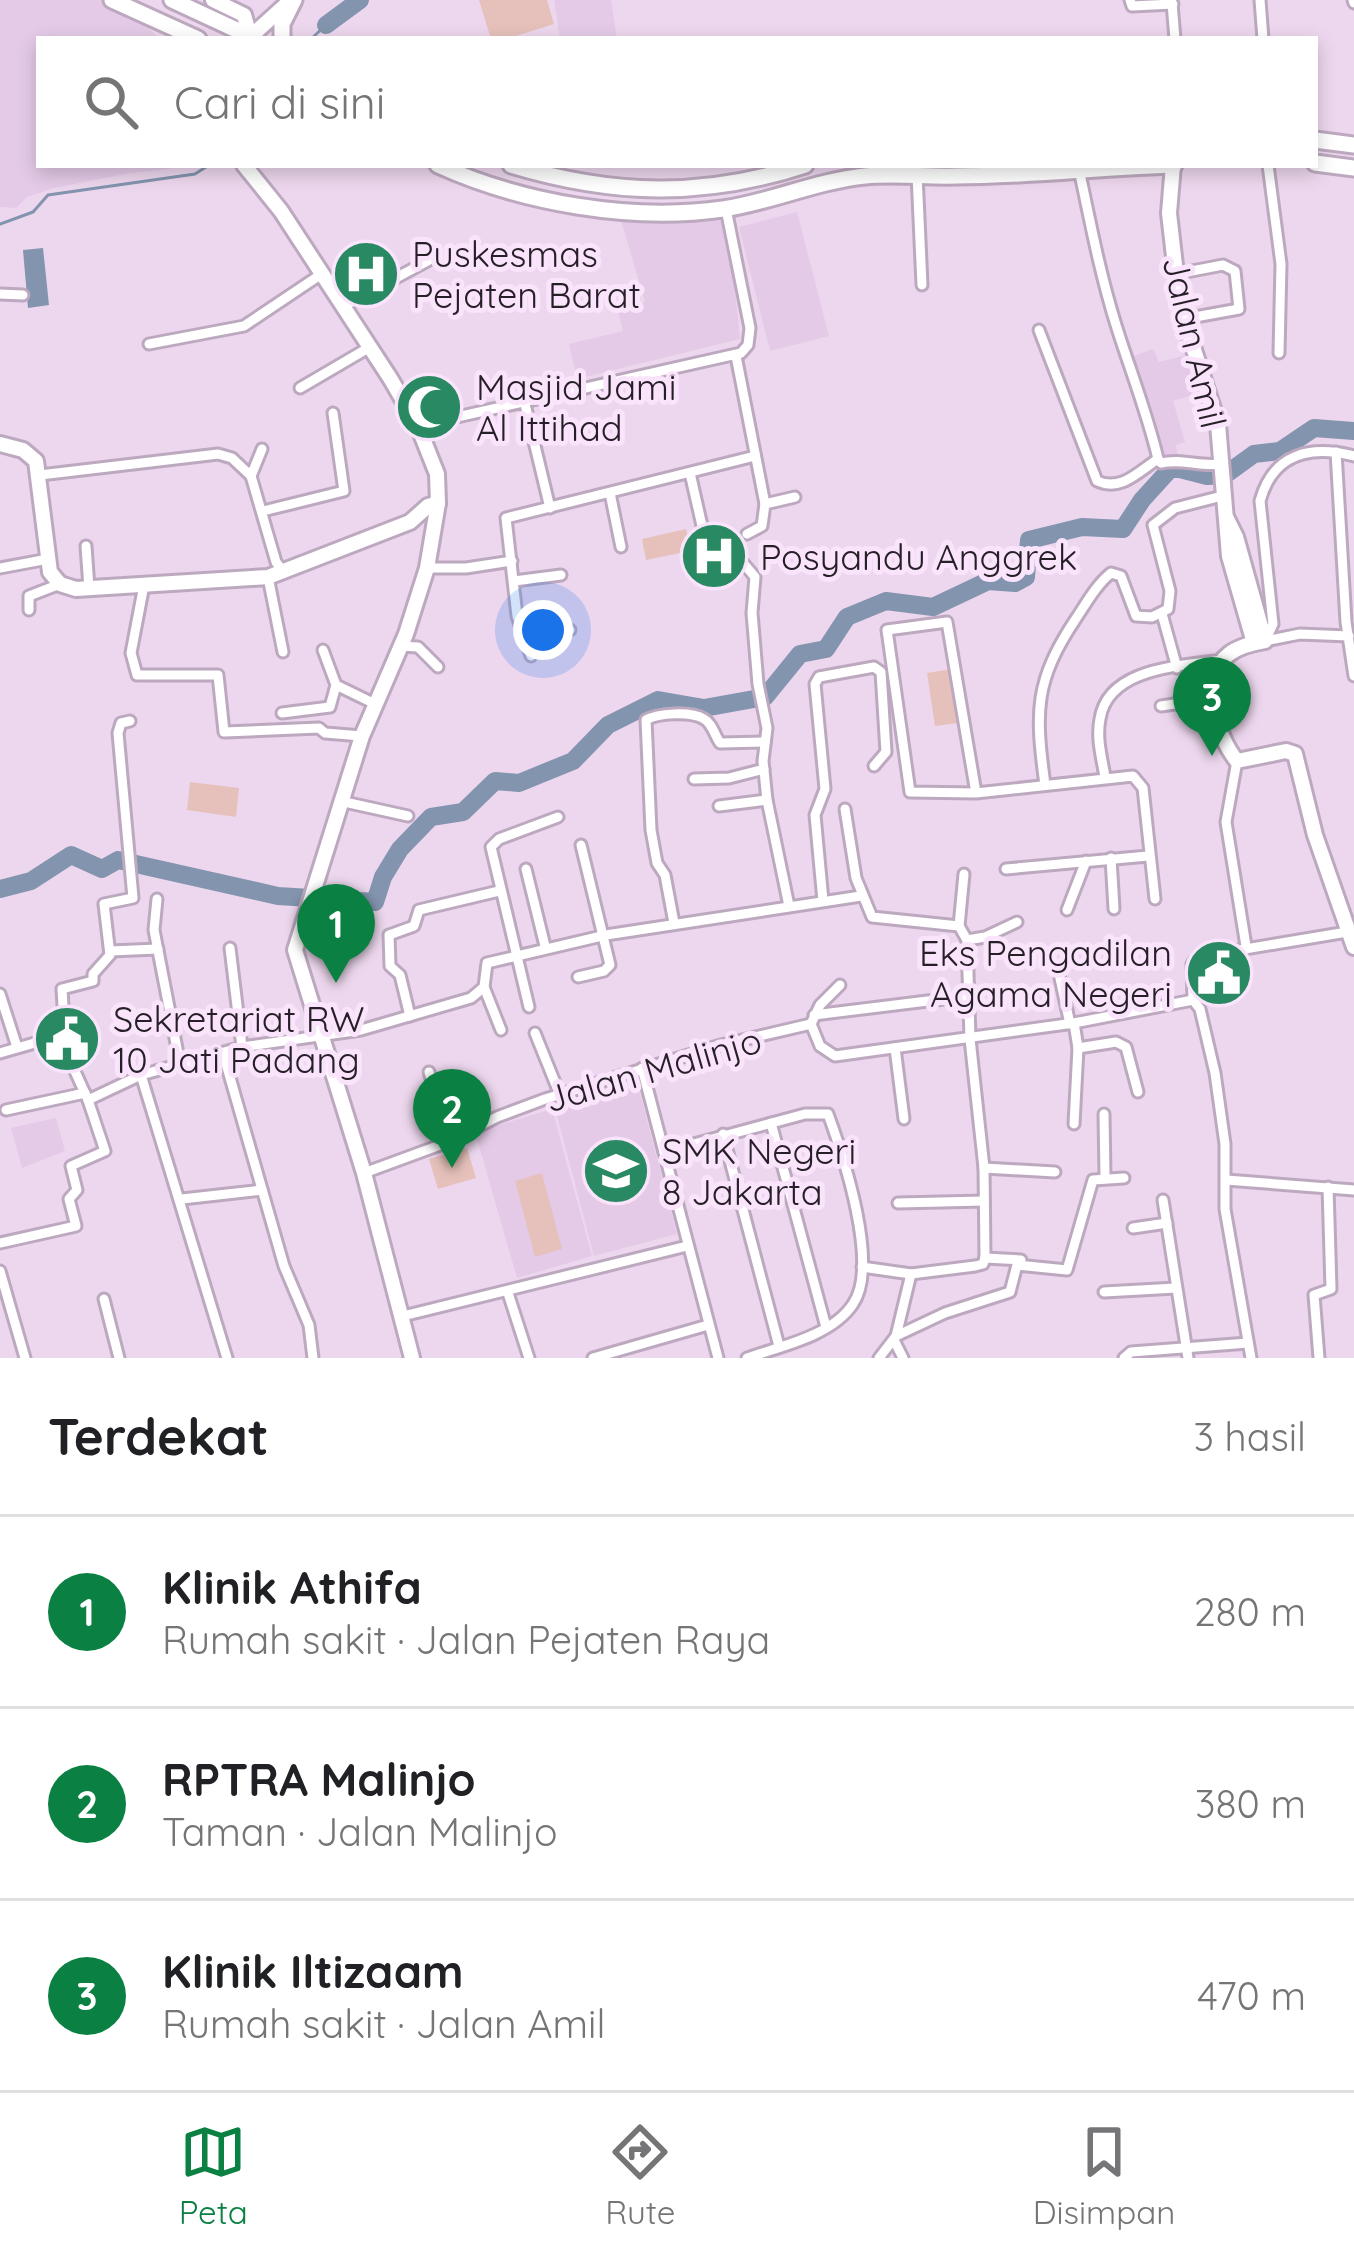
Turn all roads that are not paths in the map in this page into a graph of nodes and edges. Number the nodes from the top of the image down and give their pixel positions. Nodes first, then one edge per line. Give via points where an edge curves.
1 (112, 0) edge
2 (172, 0) edge
3 (213, 0) edge
4 (292, 0) edge
5 (1130, 0) edge
6 (1260, 0) edge
7 (1172, 2) edge
8 (148, 17) junction
9 (164, 36) edge
10 (191, 36) edge
11 (248, 36) edge
12 (251, 36) edge
13 (254, 36) edge
14 (282, 36) edge
15 (1175, 36) edge
16 (1263, 36) edge
17 (1318, 140) edge
18 (1354, 146) edge
19 (1318, 163) edge
20 (246, 168) edge
21 (445, 168) edge
22 (521, 168) edge
23 (796, 168) edge
24 (1103, 168) edge
25 (1174, 168) edge
26 (1268, 168) edge
27 (1354, 168) edge
28 (1079, 169) junction
29 (776, 174) junction
30 (917, 174) junction
31 (783, 194) junction
32 (726, 209) junction
33 (433, 258) dead end
34 (323, 273) junction
35 (1176, 274) junction
36 (922, 285) dead end
37 (0, 294) edge
38 (23, 295) dead end
39 (344, 306) junction
40 (1184, 319) junction
41 (1039, 330) dead end
42 (149, 344) dead end
43 (370, 347) junction
44 (1279, 353) dead end
45 (736, 356) junction
46 (300, 388) dead end
47 (524, 400) junction
48 (333, 413) dead end
49 (457, 417) tunnel mouth
50 (0, 444) edge
51 (262, 449) dead end
52 (1336, 452) junction
53 (755, 456) junction
54 (1354, 456) edge
55 (1158, 459) junction
56 (691, 473) junction
57 (40, 475) junction
58 (251, 476) junction
59 (1221, 478) junction
60 (610, 493) junction
61 (795, 497) dead end
62 (438, 503) junction
63 (765, 504) junction
64 (550, 508) junction
65 (262, 511) junction
66 (410, 522) junction
67 (435, 525) junction
68 (747, 534) dead end
69 (1340, 536) junction
70 (1354, 538) edge
71 (86, 546) dead end
72 (621, 547) dead end
73 (48, 559) junction
74 (512, 561) junction
75 (0, 568) edge
76 (428, 568) junction
77 (276, 575) junction
78 (561, 575) dead end
79 (514, 581) junction
80 (60, 584) junction
81 (145, 585) junction
82 (89, 588) junction
83 (28, 610) dead end
84 (1162, 614) junction
85 (570, 630) dead end
86 (1260, 633) junction
87 (1300, 634) junction
88 (1351, 636) edge
89 (524, 639) junction
90 (400, 646) junction
91 (323, 650) dead end
92 (283, 652) dead end
93 (531, 656) dead end
94 (1223, 660) junction
95 (438, 667) dead end
96 (1177, 668) junction
97 (1354, 676) edge
98 (336, 686) junction
99 (1214, 698) junction
100 (374, 703) junction
101 (1161, 706) dead end
102 (282, 713) dead end
103 (130, 721) dead end
104 (362, 736) junction
105 (765, 742) junction
106 (1237, 761) junction
107 (874, 766) dead end
108 (764, 769) junction
109 (1105, 777) junction
110 (694, 779) dead end
111 (1046, 785) junction
112 (976, 794) junction
113 (767, 800) junction
114 (340, 801) junction
115 (719, 806) dead end
116 (845, 809) dead end
117 (408, 816) dead end
118 (558, 817) dead end
119 (581, 845) dead end
120 (1148, 856) junction
121 (1111, 858) junction
122 (1086, 861) junction
123 (526, 868) dead end
124 (1006, 869) dead end
125 (964, 874) dead end
126 (500, 891) junction
127 (861, 896) junction
128 (158, 898) dead end
129 (1155, 899) dead end
130 (823, 901) junction
131 (789, 906) junction
132 (1114, 909) dead end
133 (1067, 910) dead end
134 (872, 917) junction
135 (1016, 922) dead end
136 (674, 923) junction
137 (959, 926) junction
138 (867, 930) dead end
139 (1351, 931) edge
140 (606, 935) junction
141 (967, 940) junction
142 (545, 946) junction
143 (1246, 946) junction
144 (1354, 947) edge
145 (230, 948) dead end
146 (158, 950) junction
147 (110, 951) junction
148 (515, 954) junction
149 (578, 976) dead end
150 (1060, 978) dead end
151 (840, 985) dead end
152 (484, 987) junction
153 (0, 994) edge
154 (968, 996) junction
155 (1193, 1000) junction
156 (529, 1007) dead end
157 (410, 1016) junction
158 (813, 1020) junction
159 (1072, 1024) junction
160 (501, 1030) dead end
161 (536, 1033) dead end
162 (59, 1036) junction
163 (320, 1039) junction
164 (970, 1039) junction
165 (17, 1047) junction
166 (242, 1047) junction
167 (895, 1048) junction
168 (1078, 1048) junction
169 (0, 1053) edge
170 (223, 1053) junction
171 (180, 1064) junction
172 (641, 1068) junction
173 (429, 1072) dead end
174 (141, 1075) junction
175 (1138, 1093) dead end
176 (560, 1095) junction
177 (87, 1097) junction
178 (5, 1110) dead end
179 (1104, 1114) dead end
180 (904, 1119) dead end
181 (771, 1123) junction
182 (1074, 1124) dead end
183 (723, 1134) junction
184 (451, 1141) junction
185 (664, 1152) junction
186 (984, 1168) junction
187 (1055, 1172) dead end
188 (364, 1173) junction
189 (1105, 1177) junction
190 (1124, 1178) dead end
191 (1226, 1180) junction
192 (1328, 1187) junction
193 (262, 1190) junction
194 (1354, 1190) edge
195 (182, 1199) junction
196 (1163, 1200) dead end
197 (984, 1201) junction
198 (898, 1203) dead end
199 (1167, 1223) junction
200 (1133, 1228) dead end
201 (0, 1243) edge
202 (687, 1246) junction
203 (985, 1258) junction
204 (1035, 1261) dead end
205 (862, 1267) junction
206 (0, 1271) edge
207 (911, 1274) junction
208 (1176, 1288) junction
209 (1104, 1292) dead end
210 (508, 1293) junction
211 (104, 1299) dead end
212 (403, 1316) junction
213 (708, 1324) junction
214 (826, 1328) junction
215 (895, 1338) junction
216 (647, 1342) junction
217 (1248, 1343) junction
218 (778, 1346) junction
219 (1187, 1353) edge
220 (25, 1358) edge
221 (119, 1358) edge
222 (227, 1358) edge
223 (313, 1358) edge
224 (412, 1358) edge
225 (529, 1358) edge
226 (593, 1358) edge
227 (652, 1358) edge
228 (718, 1358) edge
229 (747, 1358) edge
230 (879, 1358) edge
231 (903, 1358) edge
232 (1124, 1358) edge
233 (1251, 1358) edge
234 (1319, 1358) edge

1 - 8 main road
2 - 11 main road
3 - 12 street via 244,15
4 - 13 street
4 - 14 main road
5 - 7 street
6 - 16 street
7 - 15 street
8 - 9 main road
8 - 10 main road
17 - 18 main road
19 - 27 main road
20 - 34 street
21 - 32 main road via 567,205
22 - 29 main road via 654,189 721,188
23 - 29 main road
24 - 28 main road
25 - 35 street, Jalan Amil
26 - 44 street via 1281,264
28 - 30 main road
28 - 55 street
29 - 31 main road
30 - 31 main road via 842,178
30 - 36 street
31 - 32 main road
32 - 45 street via 750,328
33 - 39 street
34 - 39 street
34 - 42 street via 244,326
35 - 40 street, Jalan Amil
35 - 40 street via 1223,265 1235,271 1239,308
37 - 38 street
39 - 43 street
40 - 59 street, Jalan Amil via 1215,407
41 - 55 street via 1097,481 1120,484
43 - 46 street
43 - 62 street via 422,425
45 - 47 street
45 - 53 street
47 - 49 street
47 - 64 street
48 - 65 street via 344,490
50 - 57 street via 28,453
51 - 58 street
52 - 54 street
52 - 69 street
52 - 86 street via 1298,454 1264,487
53 - 56 street
53 - 63 street
55 - 59 street via 1204,466
56 - 60 street
56 - 105 street via 706,540 733,551 754,574
57 - 58 street via 218,454
57 - 73 street
58 - 65 street
59 - 84 street via 1155,522 1171,599
59 - 86 street, Jalan Amil
60 - 64 street
60 - 72 street
61 - 63 street
62 - 66 street
62 - 67 street
63 - 68 street via 762,526
64 - 74 street via 505,519
65 - 77 street
66 - 67 street
66 - 77 street
67 - 76 street
69 - 70 street
69 - 88 street
71 - 82 street
73 - 75 street
73 - 80 street
74 - 76 street
74 - 79 street
76 - 90 street
77 - 81 street
77 - 92 street
78 - 79 street
79 - 89 street
80 - 82 street
80 - 83 street via 28,598
81 - 82 street
81 - 104 street via 130,653 137,675 217,675 224,732 319,728
84 - 96 street
84 - 111 street via 1136,616 1116,572 1086,603 1043,683
85 - 89 street
86 - 87 street
86 - 87 street
86 - 94 street
87 - 88 street
88 - 97 street
89 - 93 street
90 - 95 street via 418,646
90 - 100 street
91 - 98 street
94 - 96 street
94 - 99 street
96 - 109 street via 1129,680 1107,702 1099,738
98 - 100 street
98 - 102 street via 329,707
99 - 101 street
99 - 106 street
100 - 104 street
103 - 147 street via 118,733 132,899 104,904
104 - 114 street
105 - 108 street
105 - 136 street via 720,743 702,718 646,720 651,830
106 - 139 street via 1295,754
106 - 143 street via 1226,823
107 - 130 street via 886,752 881,672 819,677 825,789 815,814
108 - 110 street
108 - 113 street
109 - 111 street
109 - 120 street via 1140,782
111 - 112 street
112 - 112 street via 910,792 886,630 947,622
113 - 115 street
113 - 131 street
114 - 117 street
114 - 163 street via 296,954
116 - 127 street
118 - 126 street via 494,843
119 - 140 street
120 - 121 street
120 - 129 street
121 - 122 street
121 - 132 street
122 - 124 street
122 - 133 street
123 - 142 street
125 - 137 street
126 - 148 street
126 - 157 street via 419,910 414,926 389,935 389,962
127 - 130 street
127 - 134 street
128 - 146 street
130 - 131 street
131 - 136 street
134 - 137 street
134 - 138 street
135 - 141 street
136 - 140 street
137 - 141 street
139 - 143 street
139 - 144 street
140 - 142 street
140 - 149 street via 610,967
141 - 154 street
142 - 148 street
143 - 155 street via 1194,959
145 - 166 street
146 - 147 street
146 - 171 street
147 - 162 street via 93,981 62,989
148 - 152 street via 486,964
148 - 156 street
150 - 159 street
151 - 158 street
152 - 157 street
152 - 160 street
153 - 165 street
154 - 158 street, Jalan Malinjo
154 - 164 street
155 - 159 street
155 - 191 street via 1215,1073
157 - 163 street
158 - 167 street via 820,1046 835,1056
158 - 172 street, Jalan Malinjo
159 - 164 street
159 - 168 street
161 - 176 street
162 - 165 street
162 - 177 street
163 - 166 street
163 - 188 street
164 - 167 street
164 - 186 street
165 - 169 street
166 - 170 street
167 - 180 street
168 - 175 street via 1126,1047
168 - 182 street
170 - 171 street
170 - 193 street
171 - 174 street
172 - 176 street, Jalan Malinjo
172 - 185 street
173 - 184 street
174 - 177 street
174 - 195 street
176 - 184 street, Jalan Malinjo
177 - 178 street
177 - 201 street via 105,1152 71,1166 76,1226
179 - 189 street
181 - 183 street
181 - 205 street via 827,1114 843,1156
181 - 214 street
183 - 185 street
183 - 218 street
184 - 188 street, Jalan Malinjo
185 - 202 street
186 - 187 street
186 - 197 street
188 - 212 street
189 - 190 street
189 - 215 street via 1094,1180 1067,1270 1017,1265 1010,1292
191 - 192 street
191 - 217 street
192 - 194 street
192 - 234 street via 1330,1289 1314,1295
193 - 195 street
193 - 223 street
195 - 222 street
196 - 199 street
197 - 198 street
197 - 203 street
199 - 200 street
199 - 208 street
202 - 210 street
202 - 213 street
203 - 204 street
203 - 207 street
205 - 207 street
205 - 214 street via 855,1301
206 - 220 street
207 - 215 street
208 - 209 street
208 - 219 street
210 - 212 street
210 - 225 street
211 - 221 street
212 - 224 street
213 - 216 street
213 - 228 street
214 - 218 street
215 - 230 street
215 - 231 street
216 - 226 street
216 - 227 street
217 - 219 street
217 - 233 street
218 - 229 street
219 - 232 street

